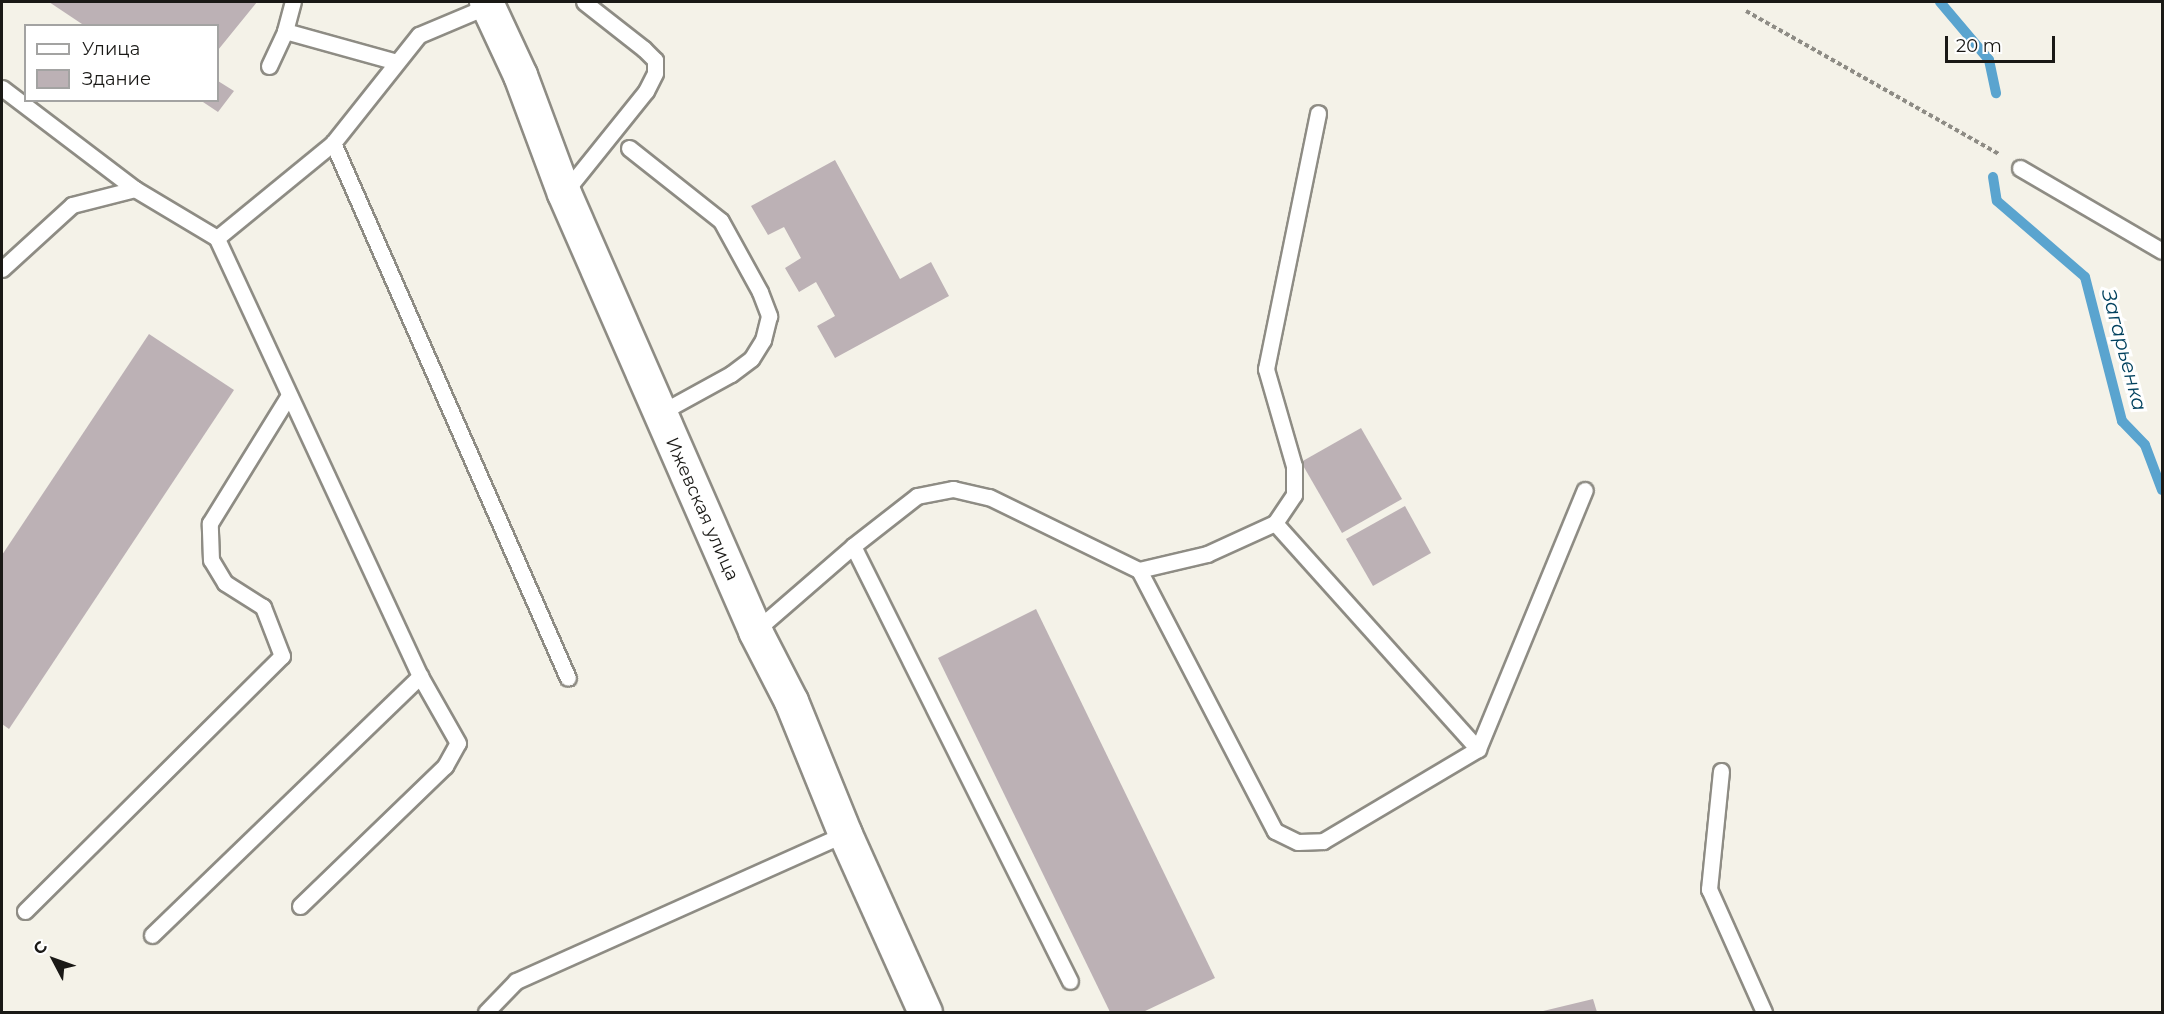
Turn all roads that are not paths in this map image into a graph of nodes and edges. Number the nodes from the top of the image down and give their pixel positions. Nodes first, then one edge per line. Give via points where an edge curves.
1 (293, 2) edge
2 (584, 2) edge
3 (491, 3) edge
4 (285, 31) junction
5 (397, 62) junction
6 (269, 66) dead end
7 (2, 88) edge
8 (1318, 113) dead end
9 (333, 143) junction
10 (629, 148) dead end
11 (2020, 168) dead end
12 (135, 189) junction
13 (564, 194) junction
14 (217, 238) junction
15 (2163, 251) edge
16 (2, 269) edge
17 (289, 395) junction
18 (660, 414) junction
19 (1585, 490) dead end
20 (1275, 523) junction
21 (853, 546) junction
22 (1139, 570) junction
23 (755, 631) junction
24 (420, 676) junction
25 (568, 678) dead end
26 (1478, 749) junction
27 (1721, 771) dead end
28 (845, 834) junction
29 (300, 906) dead end
30 (26, 911) dead end
31 (152, 935) dead end
32 (1070, 981) dead end
33 (486, 1012) edge
34 (925, 1012) edge
35 (1764, 1012) edge

1 - 4 lane
2 - 13 lane via 655,60 655,73 646,91
3 - 5 lane via 419,35
3 - 13 street, Ижевская улица
4 - 5 lane
4 - 6 lane
5 - 9 lane
7 - 12 lane
8 - 20 lane via 1266,369 1294,466 1294,495
9 - 14 lane
9 - 25 lane
10 - 18 lane via 721,221 769,316 763,340 751,359
11 - 15 lane
12 - 14 lane
12 - 16 lane via 72,205
13 - 18 street, Ижевская улица
14 - 17 lane
17 - 24 lane
17 - 30 lane via 210,524 211,560 225,583 263,607 282,656
18 - 23 street, Ижевская улица
19 - 26 lane
20 - 22 lane via 1207,554
20 - 26 lane
21 - 22 lane via 917,496 953,489 989,497
21 - 23 lane
21 - 32 lane
22 - 26 lane via 1275,831 1298,842 1323,841
23 - 28 street, Ижевская улица via 791,701
24 - 29 lane via 458,743 445,766
24 - 31 lane
27 - 35 lane via 1709,889
28 - 33 lane via 516,981
28 - 34 street, Ижевская улица

